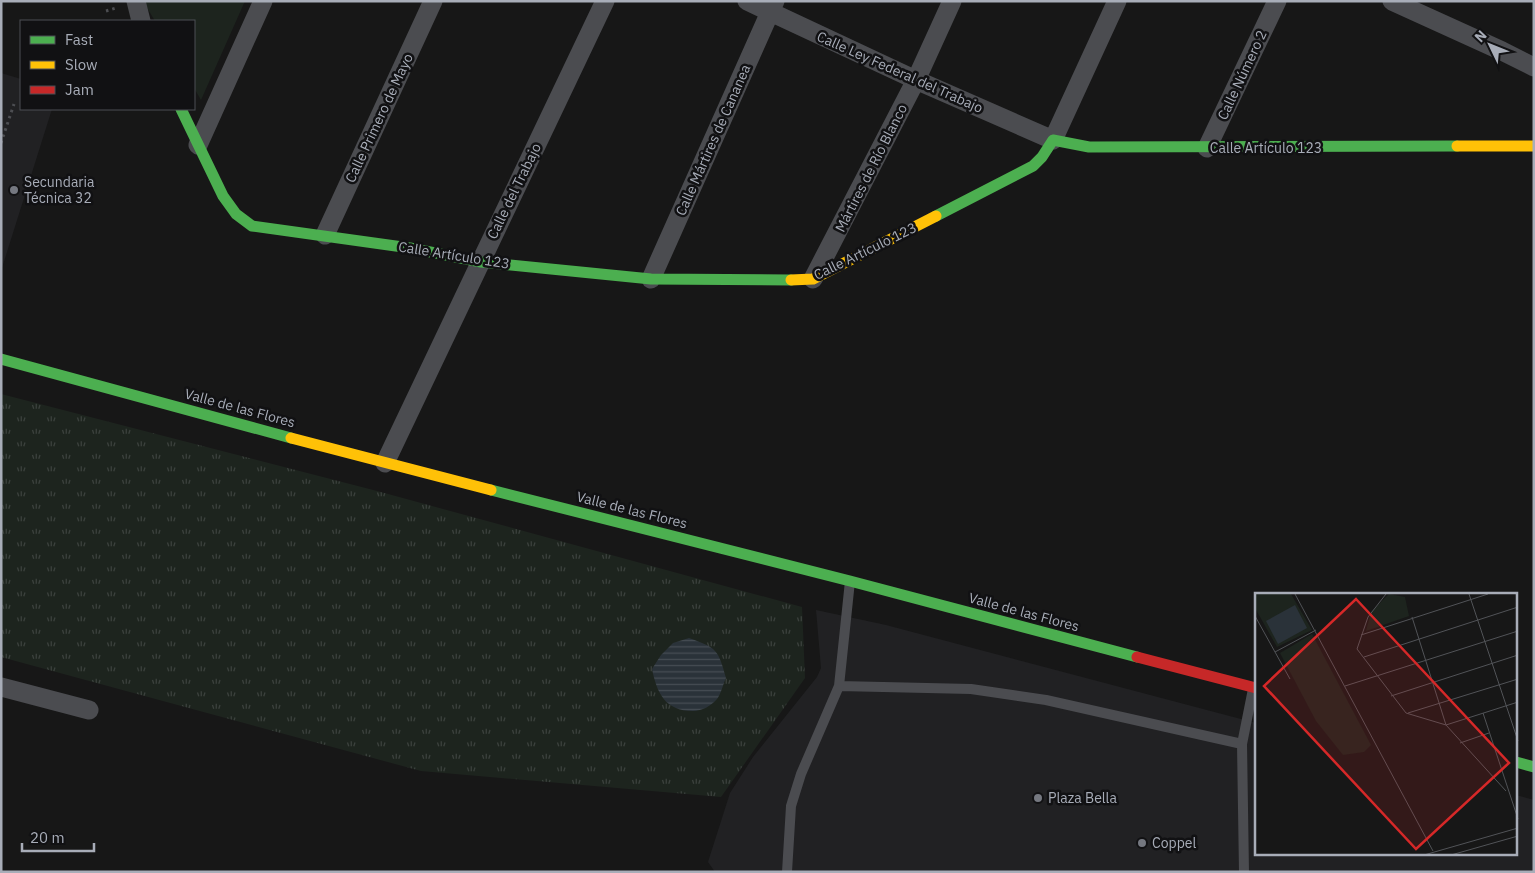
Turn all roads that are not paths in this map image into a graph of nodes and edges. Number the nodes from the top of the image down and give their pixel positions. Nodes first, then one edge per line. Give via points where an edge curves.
1 (136, 1) edge
2 (263, 1) edge
3 (433, 1) edge
4 (605, 1) edge
5 (747, 1) edge
6 (952, 1) edge
7 (1117, 1) edge
8 (1277, 1) edge
9 (1392, 1) edge
10 (772, 7) edge
11 (141, 20) edge
12 (1534, 68) edge
13 (916, 80) junction
14 (181, 110) edge
15 (1053, 140) junction
16 (198, 145) junction
17 (1534, 146) edge
18 (1208, 148) junction
19 (325, 235) junction
20 (481, 262) junction
21 (651, 279) junction
22 (813, 279) junction
23 (1, 359) edge
24 (385, 463) junction
25 (850, 581) junction
26 (839, 686) junction
27 (1, 687) edge
28 (1255, 688) edge
29 (89, 710) dead end
30 (1242, 744) junction
31 (1518, 763) edge
32 (1534, 767) edge
33 (787, 872) edge
34 (1244, 872) edge

1 - 11 street
2 - 16 street
3 - 19 street, Calle Primero de Mayo
4 - 20 street, Calle del Trabajo
5 - 10 street, Calle Ley Federal del Trabajo
6 - 13 street, Mártires de Río Blanco
7 - 15 street
8 - 18 street, Calle Número 2
9 - 12 street
10 - 13 street, Calle Ley Federal del Trabajo
10 - 21 street, Calle Mártires de Cananea
13 - 15 street, Calle Ley Federal del Trabajo
13 - 22 street, Mártires de Río Blanco
14 - 16 street, Calle Artículo 123
15 - 18 street, Calle Artículo 123 via 1089,147
15 - 22 street, Calle Artículo 123 via 1034,166
16 - 19 street, Calle Artículo 123 via 223,196 236,214 252,226
17 - 18 street, Calle Artículo 123
19 - 20 street, Calle Artículo 123
20 - 21 street, Calle Artículo 123
20 - 24 street, Calle del Trabajo
21 - 22 street, Calle Artículo 123
23 - 24 street, Valle de las Flores
24 - 25 street, Valle de las Flores
25 - 26 lane
25 - 28 street, Valle de las Flores
26 - 30 lane via 971,689 1046,700
26 - 33 lane via 801,774 792,806
27 - 29 street
28 - 30 lane
30 - 34 lane
31 - 32 street

